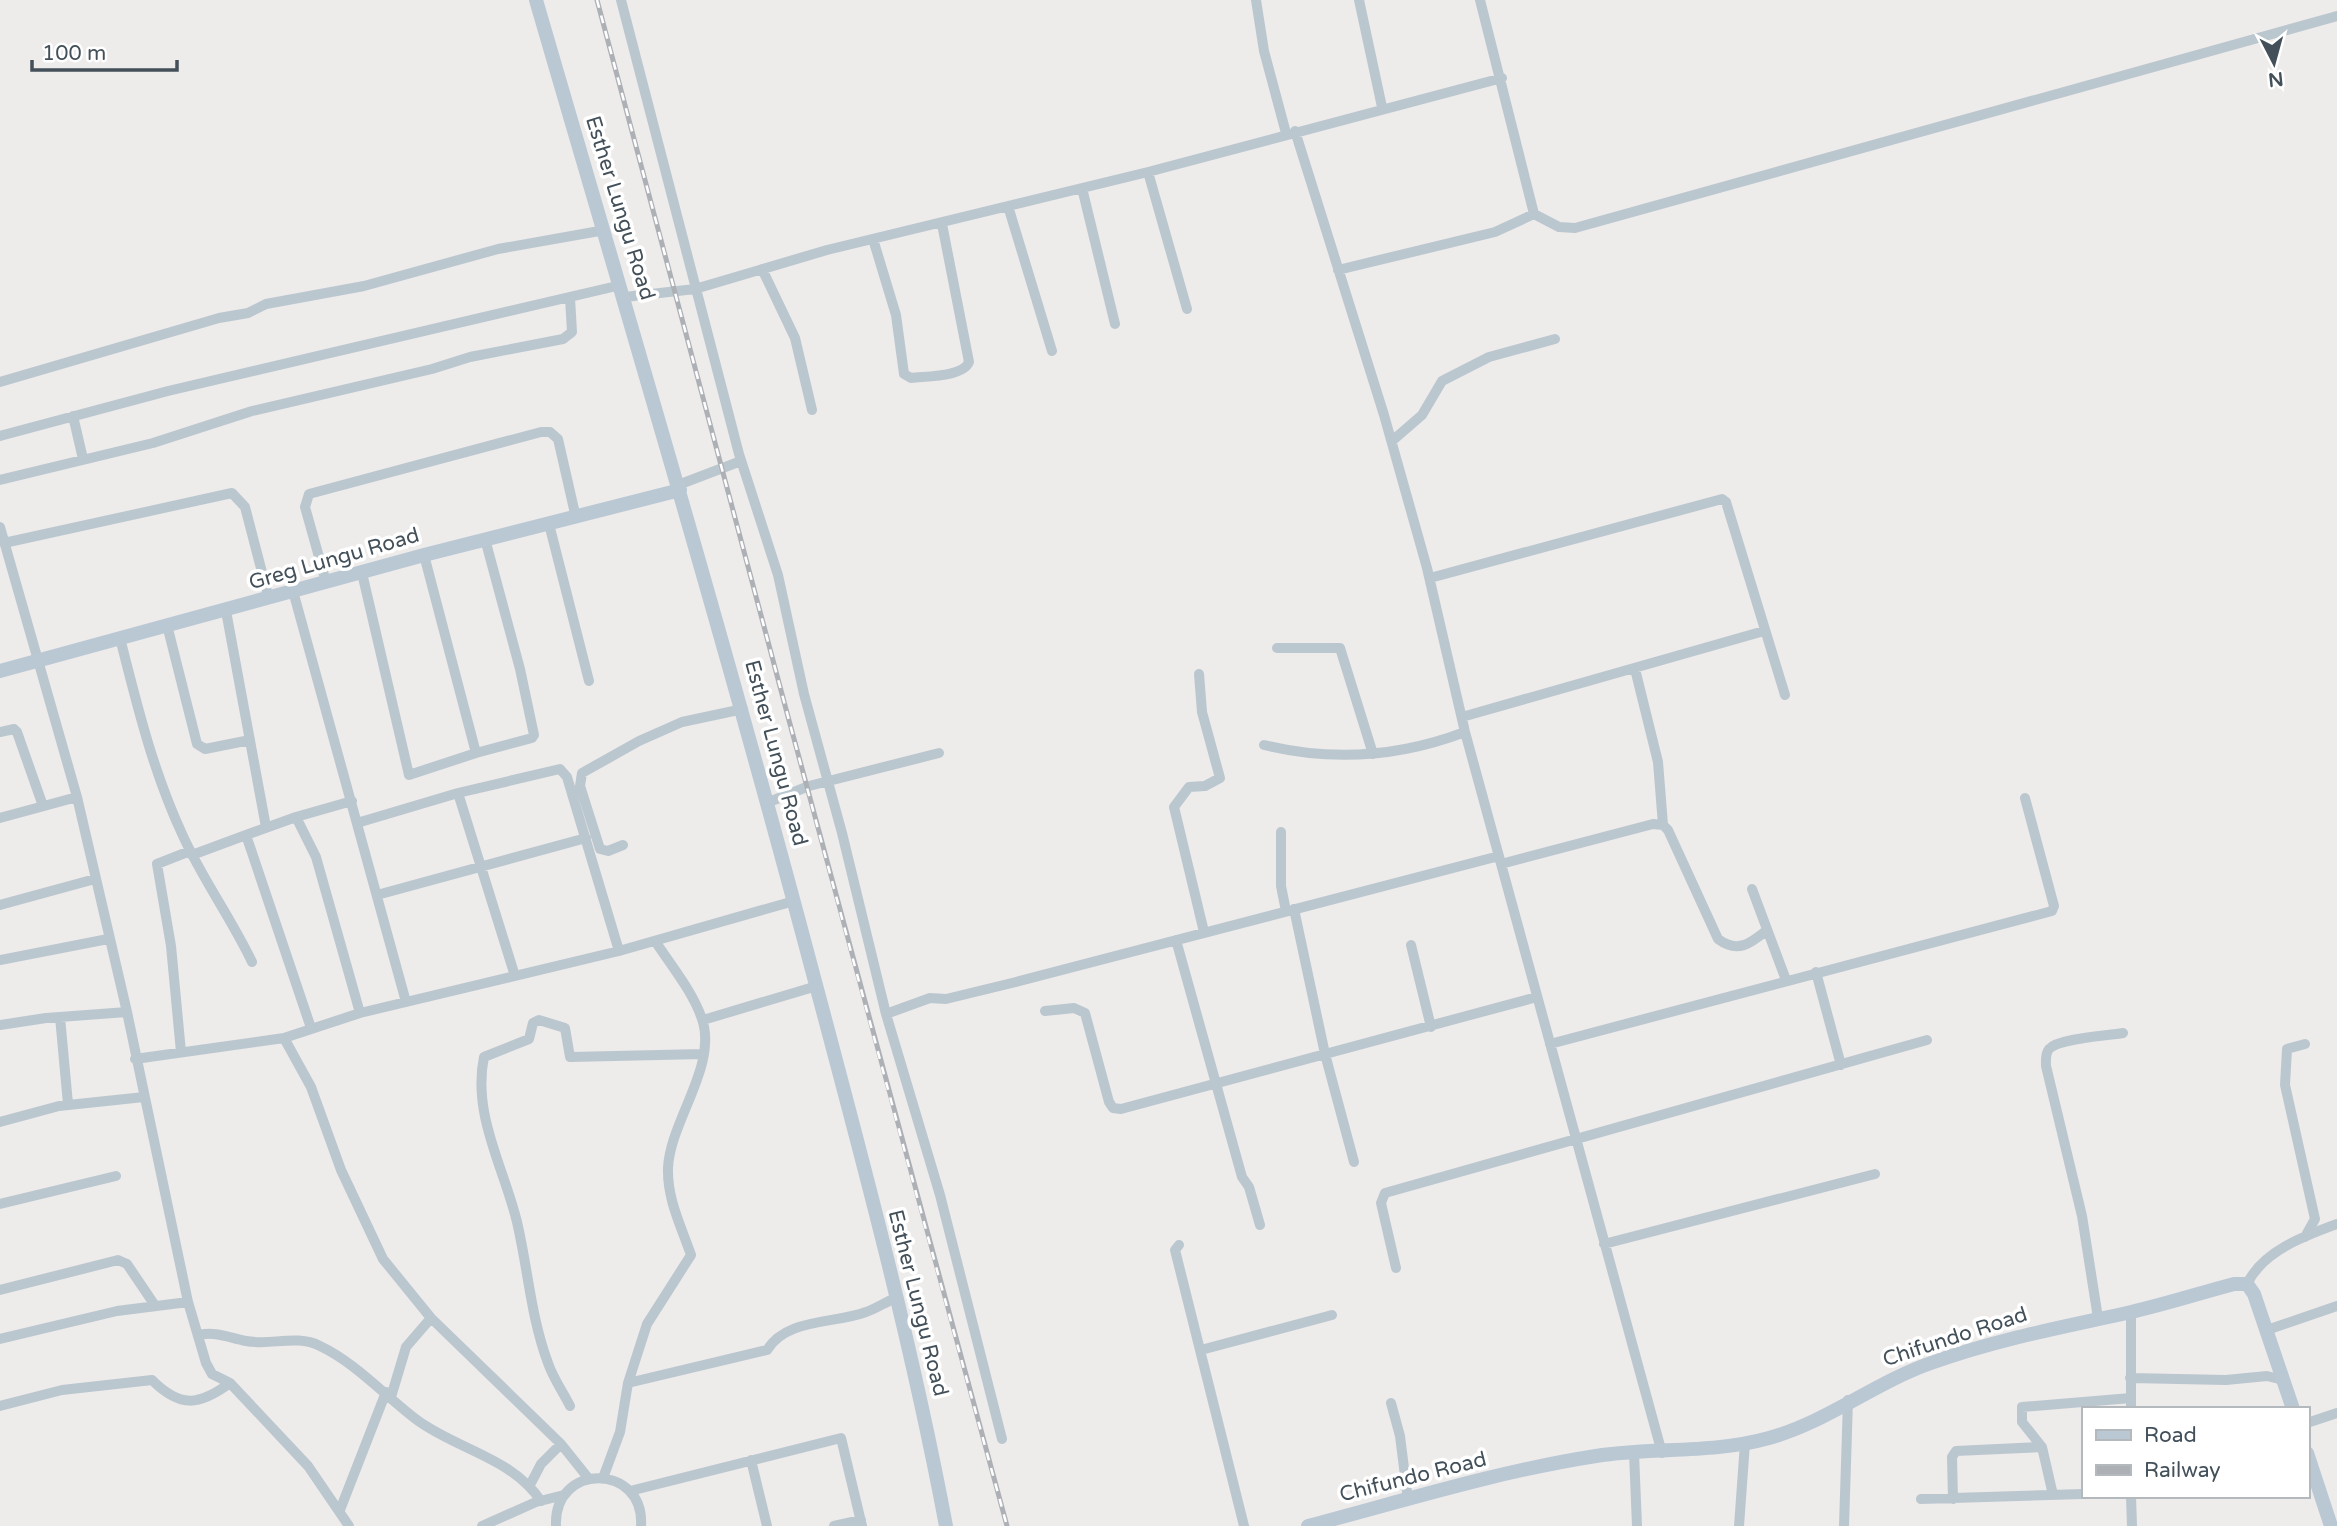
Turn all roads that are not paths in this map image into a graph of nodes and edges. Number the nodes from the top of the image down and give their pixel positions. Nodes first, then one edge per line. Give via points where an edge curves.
1 (536, 0) edge
2 (621, 0) edge
3 (1255, 0) edge
4 (1359, 0) edge
5 (1480, 0) edge
6 (2337, 16) edge
7 (1502, 78) junction
8 (1382, 107) junction
9 (1291, 132) junction
10 (1148, 172) junction
11 (1082, 188) junction
12 (1008, 206) junction
13 (1534, 214) junction
14 (942, 224) junction
15 (605, 230) junction
16 (873, 239) junction
17 (762, 268) junction
18 (1338, 270) junction
19 (695, 289) junction
20 (623, 291) junction
21 (570, 298) junction
22 (1186, 309) dead end
23 (1115, 324) dead end
24 (1555, 339) dead end
25 (1052, 351) dead end
26 (0, 382) edge
27 (812, 410) dead end
28 (73, 416) junction
29 (0, 436) edge
30 (1392, 441) junction
31 (83, 459) junction
32 (741, 461) junction
33 (0, 481) edge
34 (679, 487) junction
35 (576, 517) junction
36 (549, 524) junction
37 (0, 527) edge
38 (485, 539) junction
39 (4, 543) junction
40 (424, 555) junction
41 (362, 573) junction
42 (1430, 578) junction
43 (326, 582) junction
44 (293, 591) junction
45 (269, 599) junction
46 (226, 611) junction
47 (167, 625) junction
48 (1764, 631) junction
49 (120, 638) junction
50 (1277, 648) dead end
51 (38, 660) junction
52 (1635, 669) junction
53 (0, 671) edge
54 (1199, 674) dead end
55 (589, 681) dead end
56 (1785, 695) dead end
57 (743, 709) junction
58 (1462, 717) junction
59 (0, 732) edge
60 (1465, 732) junction
61 (250, 740) junction
62 (1264, 746) dead end
63 (475, 753) junction
64 (939, 754) dead end
65 (1373, 754) junction
66 (828, 781) junction
67 (458, 793) junction
68 (77, 797) junction
69 (2025, 798) dead end
70 (352, 801) junction
71 (769, 802) junction
72 (43, 806) junction
73 (296, 817) junction
74 (0, 818) edge
75 (357, 823) junction
76 (1663, 825) junction
77 (266, 827) junction
78 (1281, 832) dead end
79 (246, 835) junction
80 (586, 838) junction
81 (624, 845) dead end
82 (191, 853) junction
83 (1500, 860) junction
84 (482, 866) junction
85 (95, 879) junction
86 (1752, 889) dead end
87 (377, 895) junction
88 (794, 901) junction
89 (0, 905) edge
90 (1290, 910) junction
91 (1767, 930) junction
92 (1204, 932) junction
93 (108, 939) junction
94 (1176, 940) junction
95 (655, 941) junction
96 (1411, 945) dead end
97 (619, 951) junction
98 (0, 960) edge
99 (253, 962) dead end
100 (1816, 972) junction
101 (515, 976) junction
102 (1786, 980) junction
103 (817, 986) junction
104 (1537, 997) junction
105 (406, 1002) junction
106 (1045, 1011) dead end
107 (127, 1012) junction
108 (360, 1013) junction
109 (886, 1014) junction
110 (60, 1017) junction
111 (703, 1020) junction
112 (0, 1025) edge
113 (1431, 1027) junction
114 (311, 1028) junction
115 (2123, 1033) dead end
116 (284, 1038) junction
117 (1927, 1040) dead end
118 (1550, 1044) junction
119 (2305, 1044) dead end
120 (181, 1052) junction
121 (703, 1054) junction
122 (1325, 1054) junction
123 (135, 1059) junction
124 (1841, 1065) junction
125 (1218, 1085) junction
126 (144, 1097) junction
127 (68, 1104) junction
128 (0, 1122) edge
129 (1576, 1141) junction
130 (1354, 1161) dead end
131 (1875, 1174) dead end
132 (116, 1176) dead end
133 (0, 1204) edge
134 (2337, 1224) edge
135 (1260, 1226) dead end
136 (2305, 1237) junction
137 (1604, 1244) junction
138 (1179, 1245) dead end
139 (1396, 1268) dead end
140 (2247, 1284) junction
141 (0, 1290) edge
142 (896, 1298) junction
143 (188, 1302) junction
144 (154, 1304) junction
145 (2337, 1306) edge
146 (2131, 1312) junction
147 (1332, 1315) dead end
148 (431, 1318) junction
149 (2098, 1318) junction
150 (2267, 1330) junction
151 (199, 1335) junction
152 (0, 1339) edge
153 (1201, 1350) junction
154 (2130, 1378) junction
155 (2283, 1380) junction
156 (230, 1383) junction
157 (628, 1383) junction
158 (388, 1395) junction
159 (1848, 1400) junction
160 (1391, 1403) dead end
161 (2131, 1403) edge
162 (0, 1406) edge
163 (570, 1406) dead end
164 (2292, 1407) edge
165 (2337, 1413) edge
166 (2309, 1422) edge
167 (1002, 1439) dead end
168 (1745, 1443) junction
169 (561, 1444) junction
170 (2042, 1447) junction
171 (1634, 1453) junction
172 (1662, 1453) junction
173 (751, 1460) junction
174 (2309, 1464) edge
175 (603, 1478) junction
176 (589, 1479) junction
177 (530, 1485) junction
178 (2313, 1487) edge
179 (630, 1491) junction
180 (2082, 1494) edge
181 (564, 1495) junction
182 (2053, 1495) junction
183 (2131, 1498) edge
184 (1922, 1499) dead end
185 (1953, 1499) junction
186 (1408, 1500) junction
187 (541, 1501) junction
188 (340, 1510) junction
189 (861, 1523) edge
190 (349, 1526) edge
191 (482, 1526) edge
192 (556, 1526) edge
193 (641, 1526) edge
194 (767, 1526) edge
195 (834, 1526) edge
196 (946, 1526) edge
197 (1244, 1526) edge
198 (1308, 1526) edge
199 (1637, 1526) edge
200 (1739, 1526) edge
201 (1844, 1526) edge
202 (2132, 1526) edge
203 (2331, 1526) edge

1 - 15 street, Esther Lungu Road
2 - 19 street
3 - 9 street via 1264,51
4 - 8 street
5 - 7 street
6 - 13 street via 1713,187 1595,224 1559,227
7 - 8 street
7 - 13 street
8 - 9 street
9 - 10 street
9 - 18 street
10 - 11 street
10 - 22 street
11 - 12 street
11 - 23 street
12 - 14 street
12 - 25 street
13 - 18 street via 1495,232
14 - 16 street
14 - 16 street via 969,362 956,371 911,378 904,374 896,315
15 - 20 street, Esther Lungu Road
15 - 26 street via 498,249 364,286 266,304 248,313 219,317
16 - 17 street
17 - 19 street
17 - 27 street via 795,338
18 - 30 street
19 - 20 street
19 - 32 street
20 - 21 street
20 - 34 street, Esther Lungu Road
21 - 28 street
21 - 31 street via 572,332 563,339 252,411
24 - 30 street via 1489,357 1442,381 1422,415
28 - 29 street
28 - 31 street
30 - 42 street
31 - 33 street
32 - 34 street
32 - 66 street via 778,575
34 - 35 street, Greg Lungu Road
34 - 57 street, Esther Lungu Road
35 - 36 street, Greg Lungu Road
35 - 43 street via 558,439 541,432 309,494 305,508
36 - 38 street, Greg Lungu Road
36 - 55 street
37 - 39 street
38 - 40 street, Greg Lungu Road
38 - 63 street via 535,730 532,738
39 - 45 street via 232,493 245,507
39 - 51 street
40 - 41 street, Greg Lungu Road
40 - 63 street
41 - 43 street, Greg Lungu Road
41 - 63 street via 409,775
42 - 48 street via 1722,499
42 - 58 street
43 - 44 street, Greg Lungu Road
44 - 45 street, Greg Lungu Road
44 - 70 street
45 - 46 street, Greg Lungu Road
46 - 47 street, Greg Lungu Road
46 - 61 street
47 - 49 street, Greg Lungu Road
47 - 61 street via 197,744 205,749
48 - 52 street
48 - 56 street
49 - 51 street, Greg Lungu Road
49 - 82 street via 145,737
50 - 65 street via 1340,648
51 - 53 street, Greg Lungu Road
51 - 68 street
52 - 58 street
52 - 76 street via 1658,762
54 - 92 street via 1202,712 1220,778 1205,786 1189,787 1174,807
57 - 71 street, Esther Lungu Road
57 - 81 street via 682,722 582,773 580,786 600,849
58 - 60 street
59 - 72 street via 17,732
60 - 65 street via 1401,752
60 - 83 street
61 - 77 street
62 - 65 street via 1316,754
64 - 66 street
66 - 71 street
66 - 109 street
67 - 75 street
67 - 80 street via 560,769 568,777
67 - 84 street
68 - 72 street
68 - 85 street
69 - 100 street via 2052,911
70 - 73 street
70 - 75 street
71 - 88 street, Esther Lungu Road
72 - 74 street
73 - 77 street
73 - 108 street via 316,857
75 - 87 street
76 - 83 street
76 - 91 street via 1718,939 1727,946 1744,946
77 - 79 street
78 - 90 street via 1280,876
79 - 82 street
79 - 114 street
80 - 84 street
80 - 97 street
82 - 99 street
82 - 120 street via 157,864 171,946
83 - 90 street
83 - 104 street
84 - 87 street
84 - 101 street
85 - 89 street
85 - 93 street
86 - 91 street
87 - 105 street
88 - 95 street
88 - 103 street, Esther Lungu Road
90 - 92 street
90 - 122 street
91 - 102 street
92 - 94 street
93 - 98 street
93 - 107 street
94 - 109 street via 946,999 930,998
94 - 125 street
95 - 97 street
95 - 111 street
96 - 113 street
97 - 101 street
100 - 102 street
100 - 124 street
101 - 105 street
102 - 118 street
103 - 111 street
103 - 142 street, Esther Lungu Road
104 - 113 street
104 - 118 street
105 - 108 street
106 - 125 street via 1074,1008 1085,1013 1113,1108
107 - 110 street
107 - 123 street
108 - 114 street
109 - 167 street via 940,1195
110 - 112 street
110 - 127 street
111 - 121 street
113 - 122 street
114 - 116 street
115 - 149 street via 2063,1042 2046,1054 2082,1216
116 - 120 street
116 - 148 street via 312,1087 341,1170 373,1241
117 - 124 street
118 - 129 street
119 - 136 street via 2287,1049 2285,1085 2315,1219
120 - 123 street
121 - 157 street via 668,1166 674,1211 691,1255 647,1324
121 - 163 street via 570,1057 565,1028 539,1020 533,1023 529,1039 484,1058 479,1082 494,1154 516,1220 542,1344
122 - 125 street
122 - 130 street
123 - 126 street
124 - 129 street
125 - 135 street
126 - 127 street
126 - 143 street
127 - 128 street
129 - 137 street
129 - 139 street via 1385,1193 1381,1203
131 - 137 street
132 - 133 street
134 - 136 street
136 - 140 street via 2273,1255 2252,1273
137 - 172 street
138 - 153 street via 1175,1250
140 - 146 street, Chifundo Road
140 - 150 street
141 - 144 street via 118,1260 127,1264
142 - 157 street via 867,1312 796,1328 775,1337 767,1350
142 - 196 street, Esther Lungu Road
143 - 144 street
143 - 151 street
144 - 152 street
145 - 150 street
146 - 149 street, Chifundo Road
146 - 154 street
147 - 153 street
148 - 158 street via 406,1347
148 - 169 street
149 - 159 street, Chifundo Road via 1935,1361
150 - 155 street
151 - 156 street via 212,1374
151 - 158 street via 221,1333 258,1343 309,1342 329,1351
153 - 197 street
154 - 155 street via 2267,1376
154 - 161 street
155 - 164 street
156 - 162 street via 209,1399 190,1402 165,1394 152,1380 62,1390
156 - 188 street via 307,1466
157 - 175 street via 620,1432
158 - 177 street via 419,1422 511,1469
158 - 188 street
159 - 168 street, Chifundo Road via 1817,1421
159 - 201 street
160 - 186 street
161 - 170 street via 2022,1407 2022,1422
165 - 166 street
168 - 172 street, Chifundo Road
168 - 200 street
169 - 176 street
169 - 177 street via 541,1464
170 - 182 street
170 - 185 street via 1956,1451 1952,1457
171 - 172 street, Chifundo Road
171 - 186 street, Chifundo Road via 1549,1464
171 - 199 street
173 - 179 street
173 - 189 street via 841,1438
173 - 194 street
174 - 178 street
175 - 176 street
175 - 179 street
176 - 181 street
177 - 187 street
178 - 203 street
179 - 193 street via 640,1508
180 - 182 street
181 - 187 street
181 - 192 street
182 - 185 street
183 - 202 street
184 - 185 street
186 - 198 street, Chifundo Road
187 - 191 street
188 - 190 street
189 - 195 street

